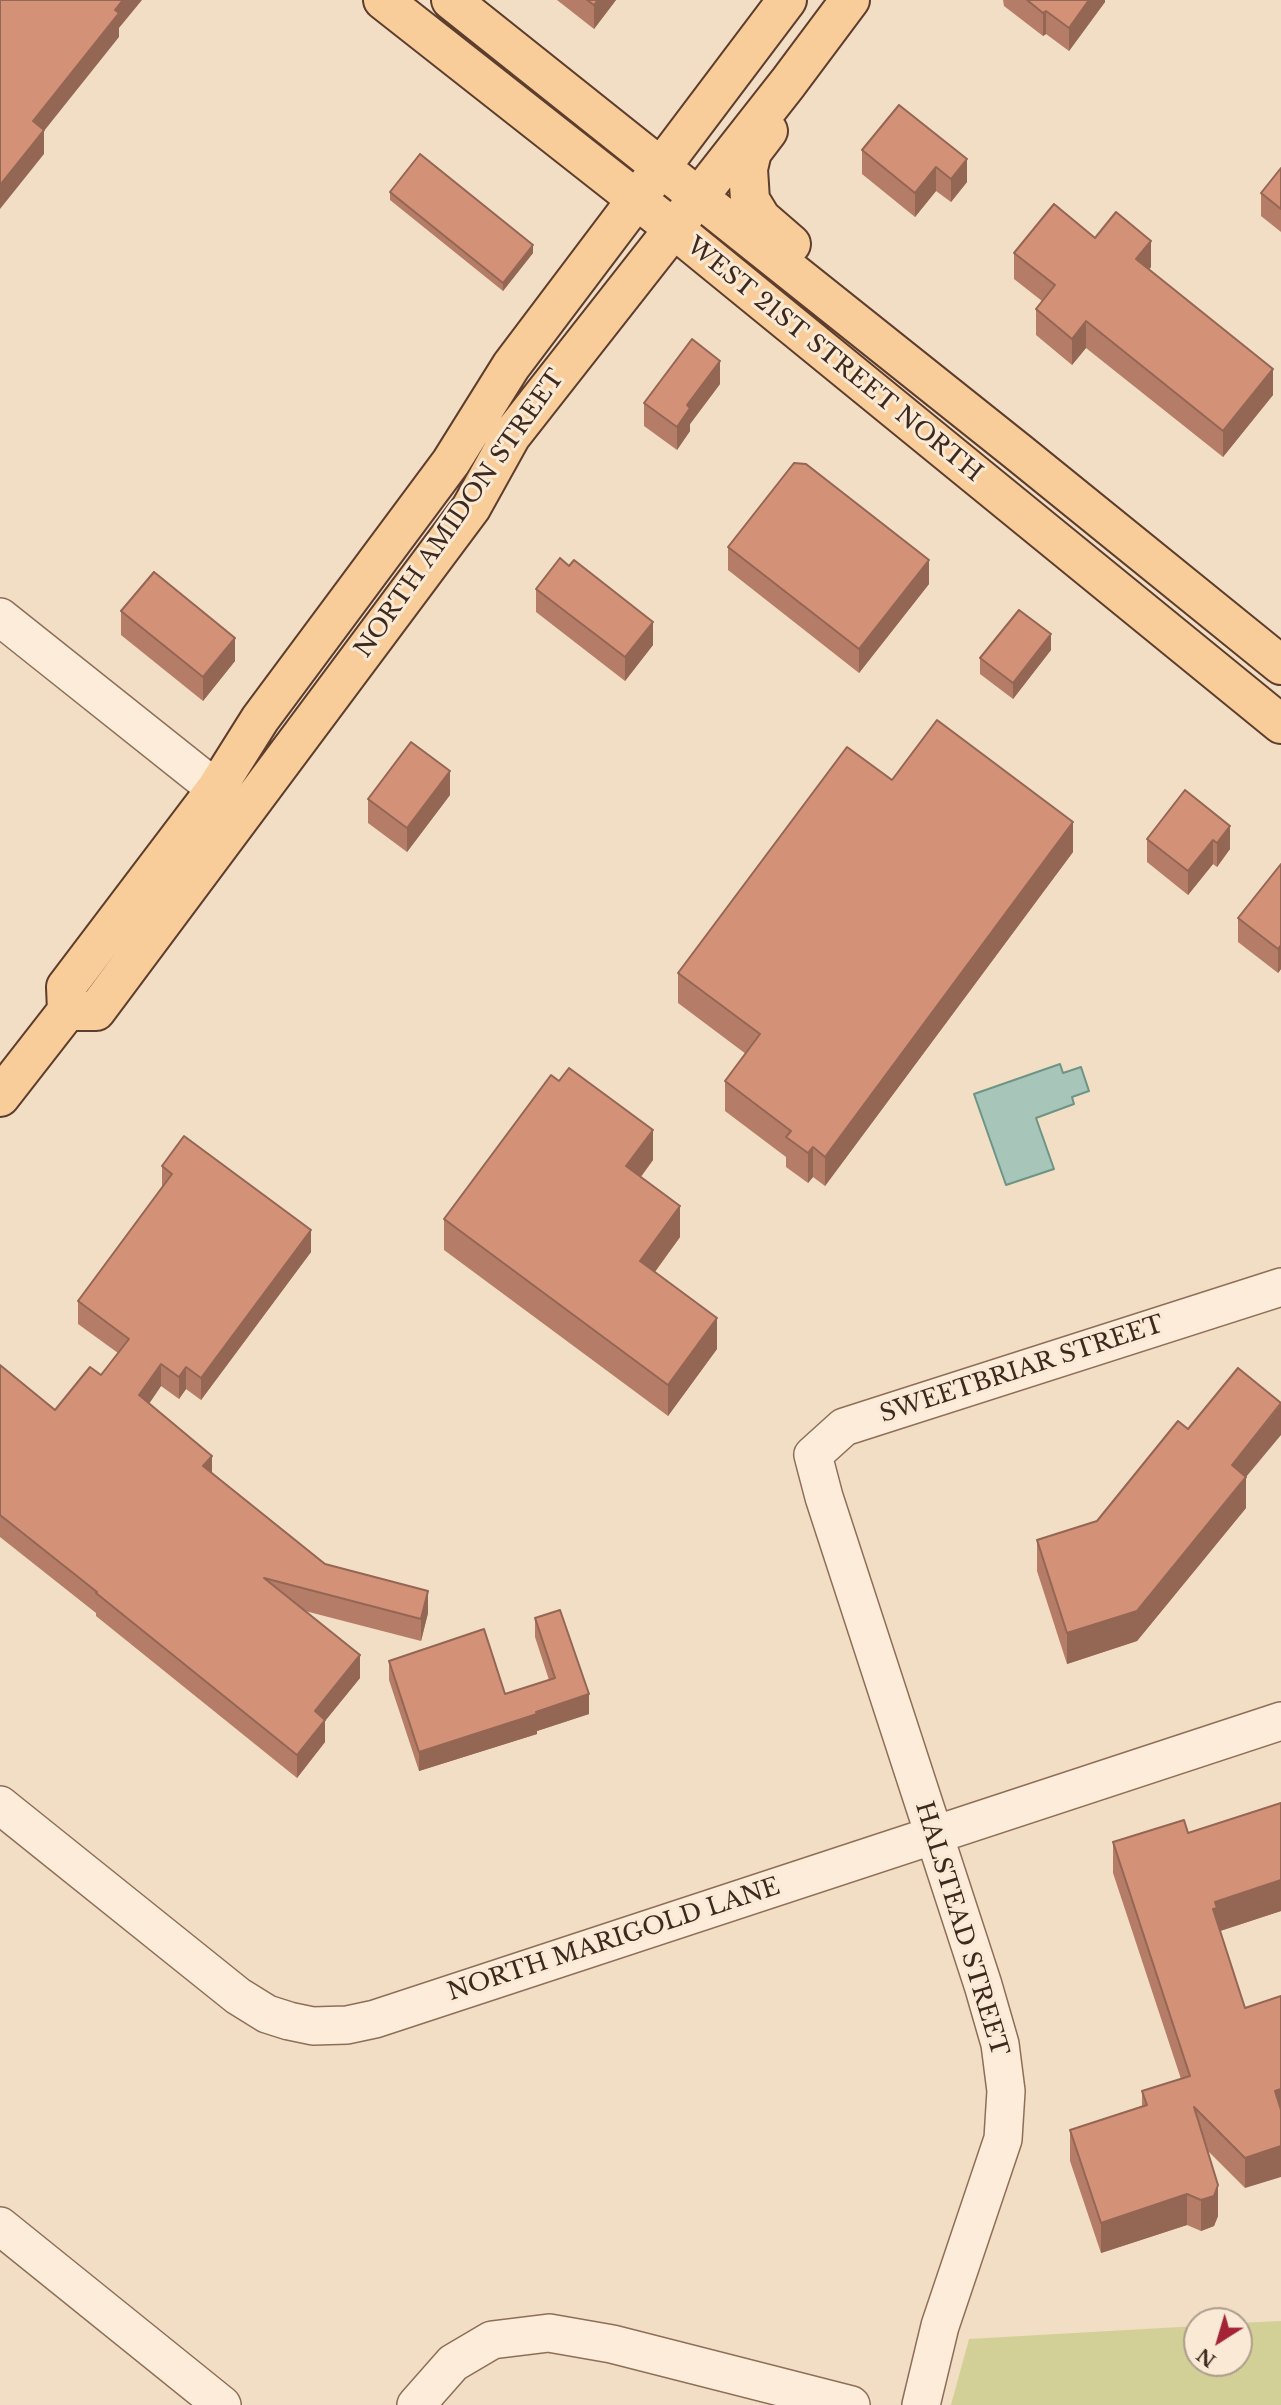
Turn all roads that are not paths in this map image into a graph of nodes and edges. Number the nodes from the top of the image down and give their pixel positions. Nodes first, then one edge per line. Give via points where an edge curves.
1 (383, 0) edge
2 (451, 0) edge
3 (787, 0) edge
4 (850, 0) edge
5 (788, 83) junction
6 (661, 168) junction
7 (698, 198) junction
8 (637, 200) junction
9 (674, 229) junction
10 (1018, 452) junction
11 (0, 617) edge
12 (1281, 665) edge
13 (1281, 724) edge
14 (216, 789) junction
15 (66, 1011) junction
16 (0, 1097) edge
17 (1281, 1287) edge
18 (824, 1497) joint
19 (1281, 1721) edge
20 (0, 1805) edge
21 (934, 1835) junction
22 (0, 2227) edge
23 (222, 2405) edge
24 (416, 2405) edge
25 (851, 2405) edge
26 (921, 2405) edge

1 - 8 main road, WEST 21ST STREET NORTH
2 - 6 main road, WEST 21ST STREET NORTH
3 - 6 main road, NORTH AMIDON STREET
4 - 5 main road, NORTH AMIDON STREET
5 - 7 main road, NORTH AMIDON STREET
5 - 10 main road via 790,103 752,152 748,169 750,200 761,218 990,404
6 - 7 main road, WEST 21ST STREET NORTH
6 - 8 main road, NORTH AMIDON STREET
7 - 9 main road, NORTH AMIDON STREET
7 - 10 main road, WEST 21ST STREET NORTH
8 - 9 main road, WEST 21ST STREET NORTH
8 - 14 main road, NORTH AMIDON STREET via 511,366 451,462 268,708
9 - 13 main road, WEST 21ST STREET NORTH
9 - 15 main road, NORTH AMIDON STREET via 511,436 471,508 96,1011
10 - 12 main road, WEST 21ST STREET NORTH
11 - 14 street
14 - 15 main road, NORTH AMIDON STREET via 66,987
15 - 16 main road, NORTH AMIDON STREET
17 - 18 street, SWEETBRIAR STREET via 844,1427 813,1455
18 - 21 street, HALSTEAD STREET
19 - 21 street, NORTH MARIGOLD LANE
20 - 21 street, NORTH MARIGOLD LANE via 238,1996 267,2014 313,2026 375,2019
21 - 26 street, HALSTEAD STREET via 995,2028 1006,2091 1003,2139 940,2326
22 - 23 street
24 - 25 street via 453,2363 492,2340 549,2333 612,2344

